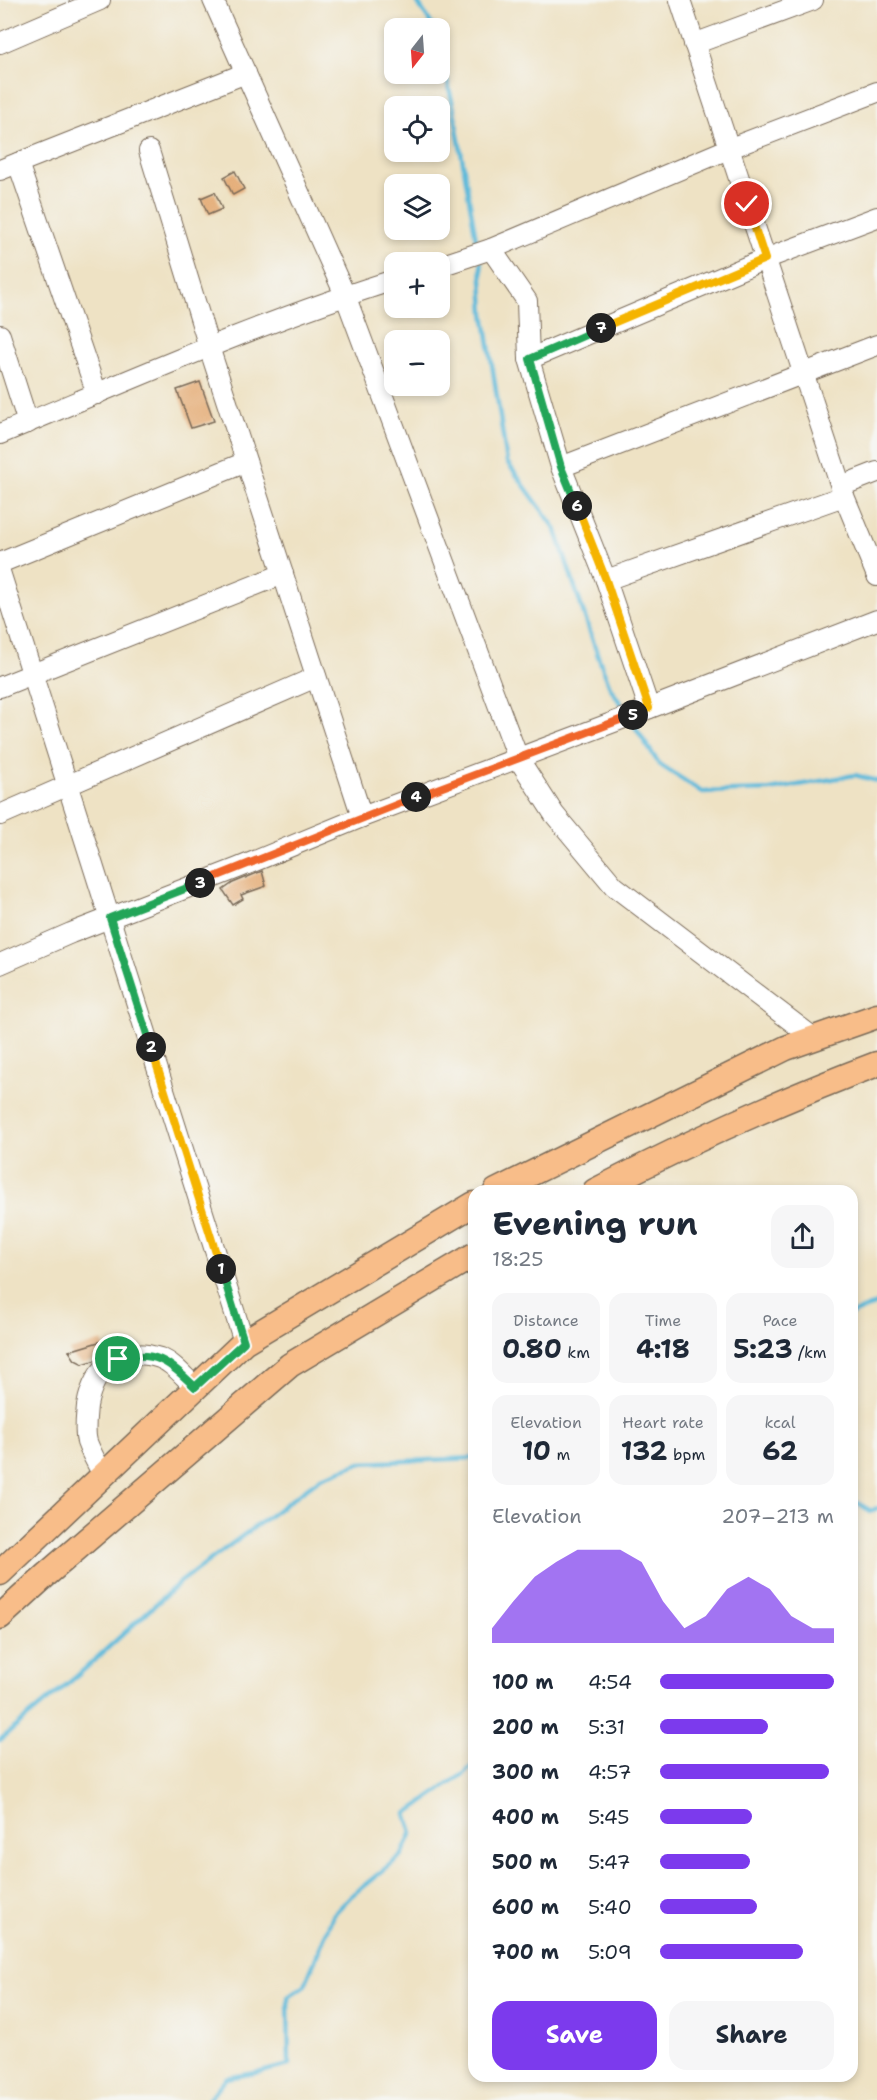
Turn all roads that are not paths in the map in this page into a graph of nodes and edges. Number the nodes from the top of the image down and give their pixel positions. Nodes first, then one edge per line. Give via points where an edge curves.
1 (99, 0) edge
2 (213, 0) edge
3 (680, 0) edge
4 (813, 0) edge
5 (0, 43) edge
6 (694, 44) junction
7 (246, 73) junction
8 (877, 92) edge
9 (728, 149) junction
10 (149, 151) dead end
11 (9, 166) edge
12 (877, 217) edge
13 (491, 249) junction
14 (765, 259) junction
15 (450, 263) edge
16 (384, 283) edge
17 (345, 296) junction
18 (0, 335) edge
19 (877, 345) edge
20 (209, 347) junction
21 (530, 359) junction
22 (804, 373) junction
23 (97, 394) junction
24 (28, 423) junction
25 (0, 435) edge
26 (246, 462) junction
27 (561, 467) junction
28 (877, 472) edge
29 (843, 491) junction
30 (0, 563) edge
31 (0, 572) edge
32 (283, 574) junction
33 (877, 576) edge
34 (606, 580) junction
35 (877, 620) edge
36 (32, 674) junction
37 (316, 677) junction
38 (0, 687) edge
39 (644, 710) junction
40 (518, 758) junction
41 (68, 785) junction
42 (0, 815) edge
43 (362, 817) junction
44 (110, 918) junction
45 (0, 964) edge
46 (877, 1016) edge
47 (815, 1039) junction
48 (877, 1064) edge
49 (508, 1185) edge
50 (607, 1185) edge
51 (468, 1208) edge
52 (468, 1259) edge
53 (244, 1342) junction
54 (195, 1387) junction
55 (103, 1475) junction
56 (83, 1493) junction
57 (109, 1521) junction
58 (0, 1573) edge
59 (0, 1617) edge

1 - 5 street
2 - 7 street
3 - 6 street
4 - 6 street
6 - 9 street
7 - 11 street
7 - 17 street
8 - 9 street
9 - 13 street
9 - 14 street
10 - 20 street
11 - 23 street
12 - 14 street
13 - 15 street
13 - 21 street via 527,301
14 - 21 street
14 - 22 street
16 - 17 street
17 - 20 street
17 - 40 street
18 - 24 street
19 - 22 street
20 - 23 street
20 - 26 street
21 - 27 street
22 - 27 street
22 - 29 street
23 - 24 street
24 - 25 street
26 - 30 street
26 - 32 street
27 - 34 street
28 - 29 street
29 - 33 street
29 - 34 street
31 - 36 street
32 - 36 street
32 - 37 street
34 - 39 street
35 - 39 street
36 - 38 street
36 - 41 street
37 - 41 street
37 - 43 street
39 - 40 street
40 - 43 street
40 - 47 street via 554,814 614,886
41 - 42 street
41 - 44 street
43 - 44 street
44 - 45 street
44 - 53 street
46 - 47 main road
47 - 49 main road via 786,1048
48 - 50 main road via 796,1095
51 - 53 main road
52 - 57 main road via 290,1365
53 - 54 main road
54 - 55 main road
54 - 55 street via 172,1365 150,1356 126,1357 104,1367 94,1381 86,1428 87,1441
55 - 56 main road
56 - 57 main road
56 - 58 main road
57 - 59 main road

